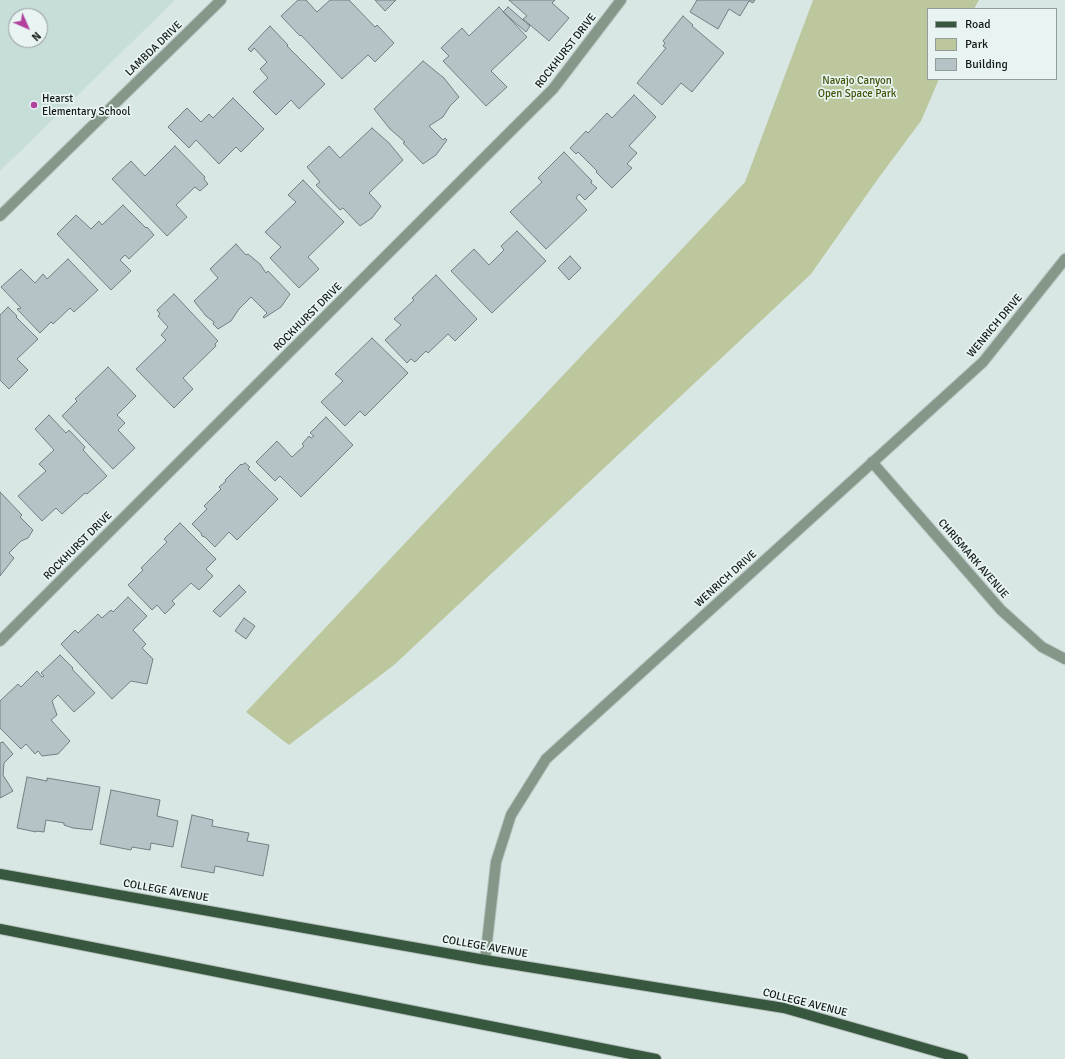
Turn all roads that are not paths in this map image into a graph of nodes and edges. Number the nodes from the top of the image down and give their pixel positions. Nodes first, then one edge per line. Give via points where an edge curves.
1 (221, 0) edge
2 (621, 0) edge
3 (0, 216) edge
4 (1065, 259) edge
5 (872, 462) junction
6 (0, 641) edge
7 (1065, 659) edge
8 (0, 874) edge
9 (0, 929) edge
10 (485, 960) junction
11 (656, 1059) edge
12 (963, 1059) edge

1 - 3 street, LAMBDA DRIVE
2 - 6 street, ROCKHURST DRIVE via 553,89
4 - 5 street, WENRICH DRIVE via 983,362
5 - 7 street, CHRISMARK AVENUE via 1002,610 1042,647
5 - 10 street, WENRICH DRIVE via 546,759 511,815 496,862
8 - 10 main road, COLLEGE AVENUE
9 - 11 main road
10 - 12 main road, COLLEGE AVENUE via 784,1008

